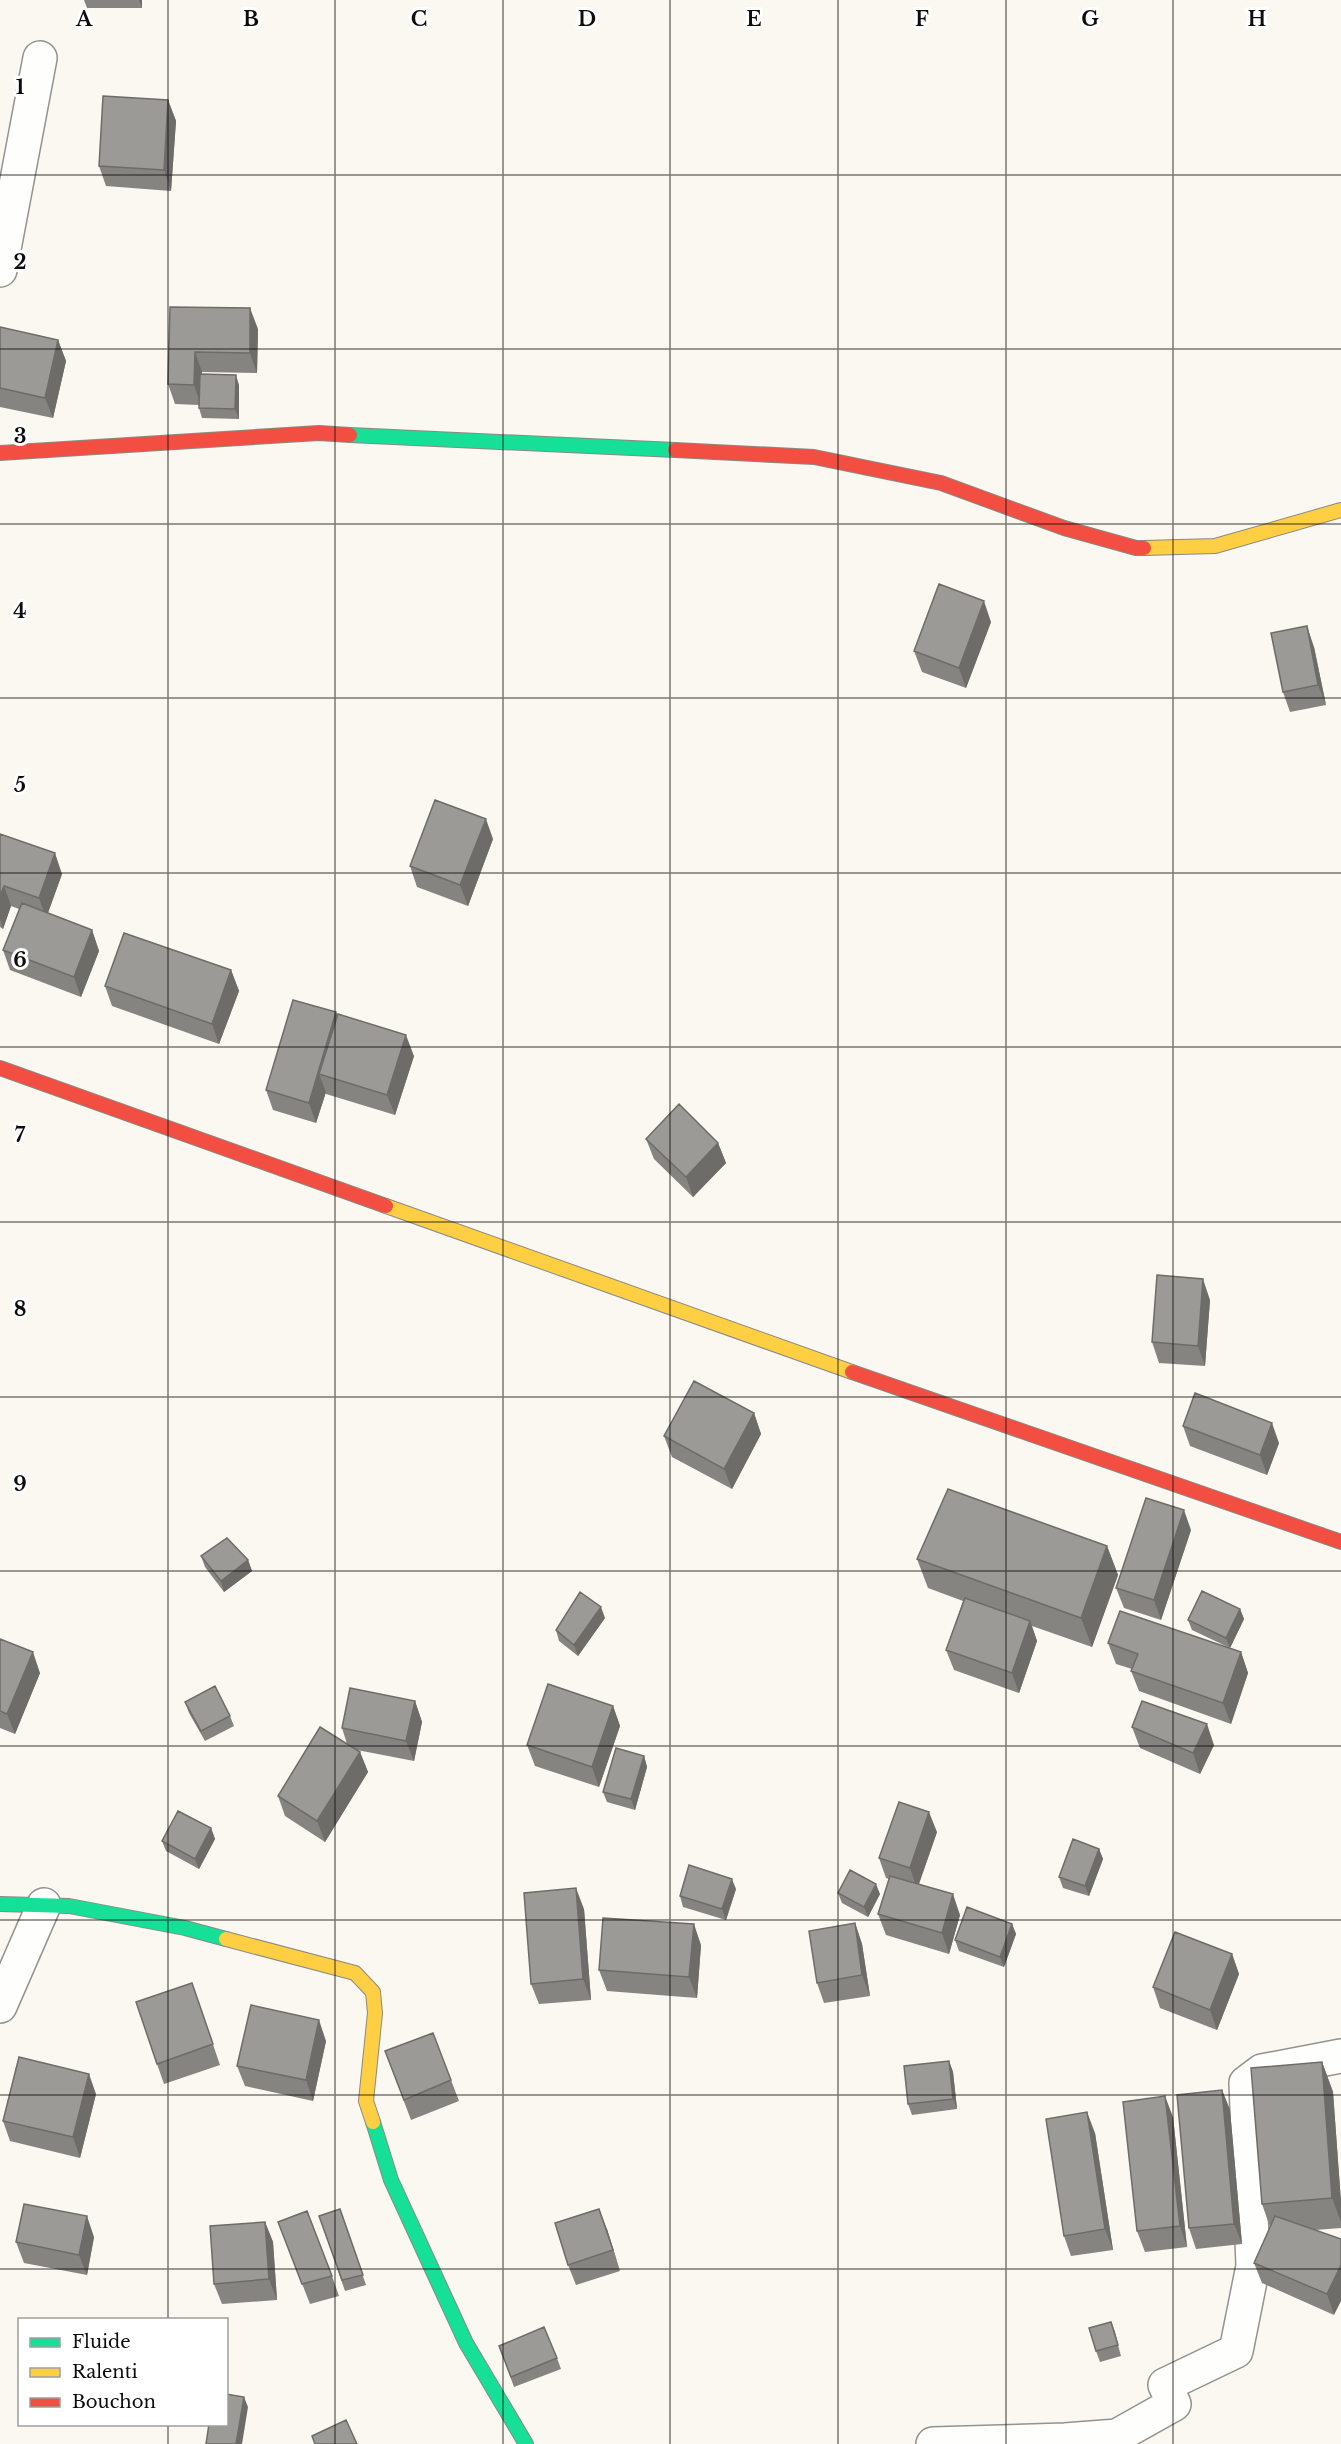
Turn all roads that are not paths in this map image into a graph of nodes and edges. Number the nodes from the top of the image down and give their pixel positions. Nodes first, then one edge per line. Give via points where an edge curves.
1 (40, 58) dead end
2 (0, 270) edge
3 (0, 453) edge
4 (1341, 510) edge
5 (0, 1068) edge
6 (1341, 1542) edge
7 (0, 1904) edge
8 (44, 1905) junction
9 (0, 2006) edge
10 (1341, 2056) edge
11 (526, 2444) edge
12 (933, 2444) edge

1 - 2 street
3 - 4 street via 319,433 814,457 941,483 1064,528 1136,548 1215,546
5 - 6 street
7 - 8 street
8 - 9 street
8 - 11 street via 69,1906 208,1934 355,1973 373,1992 375,2013 366,2101 391,2180 466,2343
10 - 12 street via 1262,2071 1246,2083 1253,2266 1236,2351 1165,2385 1174,2404 1118,2436

